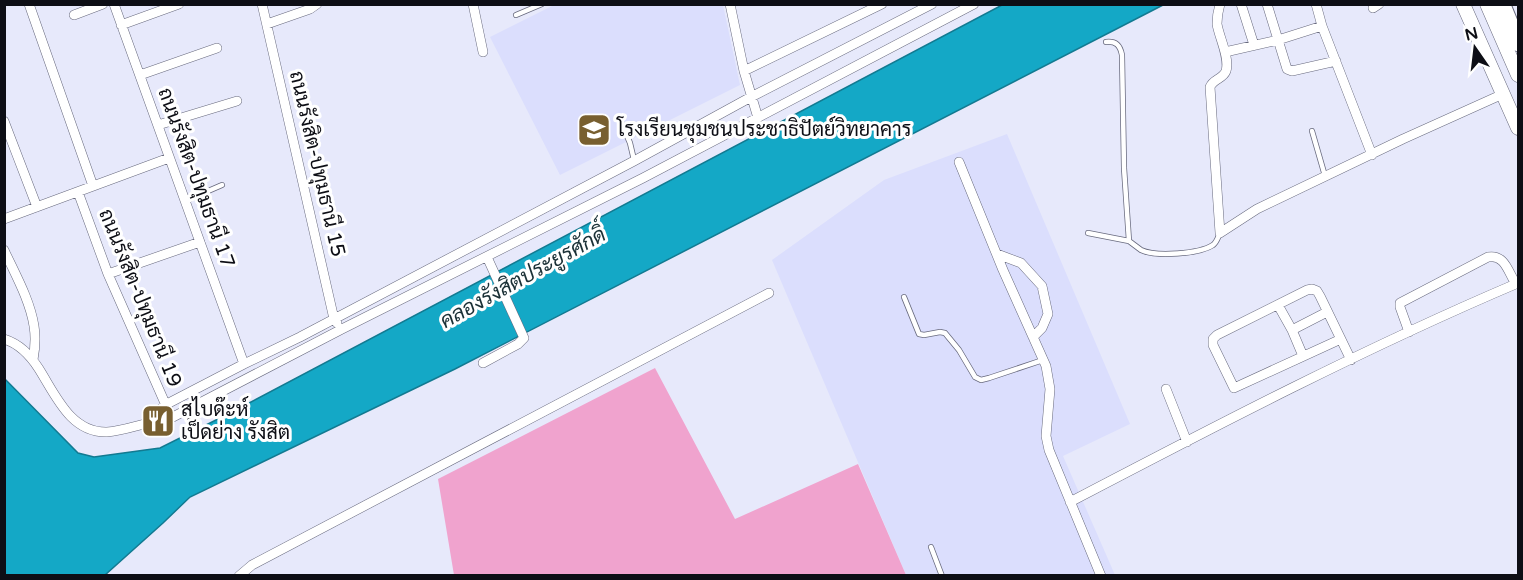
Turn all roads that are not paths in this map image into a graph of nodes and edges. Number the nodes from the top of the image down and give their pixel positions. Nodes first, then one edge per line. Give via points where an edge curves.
1 (29, 4) edge
2 (103, 4) edge
3 (114, 4) edge
4 (179, 4) edge
5 (262, 4) edge
6 (317, 4) edge
7 (473, 4) edge
8 (542, 4) edge
9 (730, 4) edge
10 (882, 4) edge
11 (932, 4) edge
12 (974, 4) edge
13 (1220, 4) edge
14 (1241, 4) edge
15 (1267, 4) edge
16 (1316, 4) edge
17 (1463, 4) edge
18 (1487, 4) edge
19 (1502, 4) edge
20 (1514, 4) edge
21 (921, 7) edge
22 (1518, 14) edge
23 (74, 15) dead end
24 (516, 15) dead end
25 (267, 24) junction
26 (121, 25) junction
27 (1322, 26) junction
28 (1278, 40) junction
29 (1106, 42) dead end
30 (1254, 45) junction
31 (217, 48) dead end
32 (1514, 49) edge
33 (483, 52) dead end
34 (1225, 52) junction
35 (1336, 62) junction
36 (744, 71) junction
37 (140, 75) junction
38 (1518, 75) edge
39 (1503, 94) junction
40 (751, 97) junction
41 (237, 101) dead end
42 (619, 117) dead end
43 (758, 118) junction
44 (4, 121) edge
45 (158, 125) junction
46 (1518, 128) edge
47 (1312, 131) dead end
48 (1372, 155) junction
49 (169, 158) junction
50 (634, 161) junction
51 (959, 162) dead end
52 (1325, 176) junction
53 (222, 185) dead end
54 (93, 186) junction
55 (78, 192) junction
56 (185, 201) junction
57 (36, 207) junction
58 (4, 219) edge
59 (1088, 233) dead end
60 (1220, 233) junction
61 (1129, 241) junction
62 (200, 242) junction
63 (4, 250) edge
64 (997, 254) junction
65 (487, 257) junction
66 (108, 274) junction
67 (1517, 284) edge
68 (769, 293) dead end
69 (904, 297) dead end
70 (1278, 305) junction
71 (1328, 312) junction
72 (334, 319) junction
73 (342, 329) junction
74 (1292, 330) junction
75 (1409, 332) junction
76 (1033, 337) junction
77 (4, 339) edge
78 (1341, 339) junction
79 (1303, 356) junction
80 (33, 360) junction
81 (1043, 360) junction
82 (1351, 360) junction
83 (483, 363) dead end
84 (244, 364) junction
85 (1166, 389) dead end
86 (165, 405) junction
87 (171, 418) junction
88 (146, 423) junction
89 (1187, 442) junction
90 (1070, 502) junction
91 (931, 547) dead end
92 (239, 576) edge
93 (942, 576) edge
94 (1101, 576) edge

1 - 54 street, ถนนรังสิต-ปทุมธานี 19
2 - 23 street
3 - 26 street, ถนนรังสิต-ปทุมธานี 17
4 - 26 street
5 - 25 street, ถนนรังสิต-ปทุมธานี 15
6 - 25 street
7 - 33 street
8 - 24 lane
9 - 36 street
10 - 36 street
11 - 21 street
12 - 43 street
13 - 34 street via 1217,24
14 - 30 street
15 - 28 street
16 - 27 street
17 - 39 main road
18 - 32 main road
19 - 32 highway
20 - 22 highway
21 - 40 street
25 - 72 street, ถนนรังสิต-ปทุมธานี 15
26 - 37 street, ถนนรังสิต-ปทุมธานี 17
27 - 28 street
27 - 35 street
28 - 30 street
28 - 35 street via 1289,71
29 - 61 lane via 1117,43 1122,54
30 - 34 street
31 - 37 street
32 - 38 main road
34 - 60 street via 1226,72 1210,87
35 - 48 street
36 - 40 street
37 - 45 street, ถนนรังสิต-ปทุมธานี 17
39 - 46 main road
39 - 48 street
40 - 43 street
40 - 50 street
41 - 45 street
42 - 50 lane
43 - 65 street
44 - 57 street
45 - 49 street, ถนนรังสิต-ปทุมธานี 17
47 - 52 lane
48 - 52 street
49 - 54 street
49 - 56 street, ถนนรังสิต-ปทุมธานี 17
50 - 72 street
51 - 64 street
52 - 60 street via 1257,209
53 - 56 lane
54 - 55 street
55 - 57 street
55 - 66 street, ถนนรังสิต-ปทุมธานี 19
56 - 62 street, ถนนรังสิต-ปทุมธานี 17
57 - 58 street
59 - 61 lane
60 - 61 lane via 1213,245 1194,252 1154,254
62 - 66 street
62 - 84 street, ถนนรังสิต-ปทุมธานี 17
63 - 80 street via 31,312
64 - 76 street
64 - 76 street via 1021,263 1042,286 1048,314
65 - 73 street
65 - 83 street via 524,338
66 - 86 street, ถนนรังสิต-ปทุมธานี 19
67 - 75 street
67 - 75 street via 1502,261 1488,257 1400,303
68 - 92 street via 252,564
69 - 81 lane via 919,334 945,333 981,380
70 - 71 street via 1312,289
70 - 74 street
70 - 79 street via 1213,339 1228,378 1234,388
71 - 74 street
71 - 78 street
72 - 73 street, ถนนรังสิต-ปทุมธานี 15
72 - 84 street
73 - 87 street
74 - 79 street
75 - 82 street
76 - 81 street
77 - 80 street via 15,343
78 - 79 street
78 - 82 street
80 - 88 street via 60,403 82,427 108,432
81 - 90 street via 1050,389 1048,450
82 - 89 street
84 - 86 street
85 - 89 street
86 - 87 street, ถนนรังสิต-ปทุมธานี 19
86 - 88 street
87 - 88 street
89 - 90 street
90 - 94 street
91 - 93 lane

